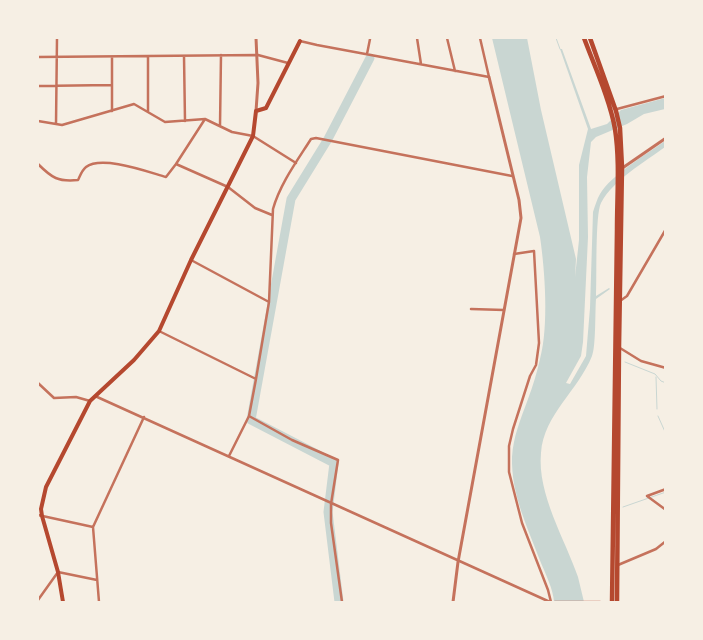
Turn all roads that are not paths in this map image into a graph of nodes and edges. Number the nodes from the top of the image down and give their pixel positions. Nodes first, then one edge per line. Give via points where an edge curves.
1 (57, 38) edge
2 (256, 38) edge
3 (371, 38) edge
4 (417, 38) edge
5 (447, 38) edge
6 (480, 38) edge
7 (584, 38) edge
8 (590, 38) edge
9 (300, 41) joint
10 (367, 54) junction
11 (221, 55) junction
12 (258, 55) junction
13 (148, 56) junction
14 (184, 56) junction
15 (38, 57) edge
16 (57, 57) junction
17 (112, 57) junction
18 (288, 63) junction
19 (421, 64) junction
20 (455, 71) junction
21 (489, 77) junction
22 (111, 85) junction
23 (38, 86) edge
24 (57, 86) junction
25 (666, 96) edge
26 (112, 110) junction
27 (256, 111) junction
28 (613, 111) junction
29 (148, 112) junction
30 (205, 119) junction
31 (38, 120) edge
32 (185, 120) junction
33 (56, 124) junction
34 (220, 126) junction
35 (617, 129) junction
36 (253, 136) junction
37 (666, 138) edge
38 (296, 163) junction
39 (38, 164) edge
40 (176, 164) junction
41 (622, 167) junction
42 (617, 173) junction
43 (512, 176) junction
44 (228, 187) junction
45 (272, 216) junction
46 (666, 229) edge
47 (513, 254) junction
48 (191, 260) junction
49 (617, 301) junction
50 (269, 302) junction
51 (471, 309) dead end
52 (504, 310) junction
53 (160, 331) junction
54 (619, 347) junction
55 (666, 368) edge
56 (256, 379) junction
57 (38, 383) edge
58 (95, 396) junction
59 (90, 401) junction
60 (249, 416) junction
61 (144, 417) junction
62 (230, 456) junction
63 (666, 488) edge
64 (331, 504) junction
65 (666, 510) edge
66 (40, 516) edge
67 (93, 526) junction
68 (666, 541) edge
69 (458, 562) junction
70 (615, 566) junction
71 (58, 572) junction
72 (97, 580) junction
73 (38, 600) edge
74 (63, 602) edge
75 (99, 602) edge
76 (342, 602) edge
77 (453, 602) edge
78 (550, 602) edge
79 (555, 602) edge
80 (560, 602) edge
81 (587, 602) edge
82 (600, 602) edge
83 (612, 602) edge
84 (617, 602) edge

1 - 16 street
2 - 12 street
3 - 10 street
4 - 19 street
5 - 20 street
6 - 21 street
7 - 28 main road
8 - 28 main road
9 - 10 street
9 - 18 main road
10 - 19 street
11 - 12 street
11 - 14 street
11 - 34 street
12 - 18 street
12 - 27 street
13 - 14 street
13 - 17 street
13 - 29 street
14 - 32 street
15 - 16 street
16 - 17 street
16 - 24 street
17 - 22 street
18 - 27 main road via 266,108
19 - 20 street
20 - 21 street
21 - 43 street
22 - 24 street
22 - 26 street
23 - 24 street
24 - 33 street
25 - 28 street
26 - 29 street via 134,104
26 - 33 street
27 - 36 main road
28 - 35 main road
29 - 32 street via 165,122
30 - 32 street
30 - 34 street
30 - 40 street
31 - 33 street
34 - 36 street
35 - 41 main road
35 - 42 main road
36 - 38 street
36 - 44 main road
37 - 41 street
38 - 43 street via 311,139 316,138
38 - 45 street via 276,200
39 - 40 street via 49,176 64,181 78,180 85,168 95,163 127,165 166,177
40 - 44 street
41 - 42 street
41 - 49 main road
42 - 49 main road
43 - 47 street via 521,218
44 - 45 street via 255,208
44 - 48 main road
45 - 50 street
46 - 49 street via 627,296
47 - 52 street
47 - 78 street via 534,251 539,343 536,365 509,446 509,472 522,523
48 - 50 street
48 - 53 main road
49 - 54 main road
49 - 70 main road
50 - 56 street
51 - 52 street
52 - 69 street
53 - 56 street
53 - 58 main road
54 - 55 street via 641,361
54 - 70 main road
56 - 60 street
57 - 59 street via 54,398 76,397
58 - 59 main road
58 - 61 street
59 - 66 main road via 46,487
60 - 62 street
60 - 64 street via 338,460
61 - 62 street
61 - 67 street
62 - 64 street
63 - 65 street via 647,496
64 - 69 street
64 - 76 street
66 - 67 street
66 - 71 main road
67 - 72 street
68 - 70 street via 656,549
69 - 77 street
69 - 78 street
70 - 83 main road
70 - 84 main road
71 - 72 street
71 - 73 street
71 - 74 main road
72 - 75 street
79 - 80 street
80 - 81 street
81 - 82 street

